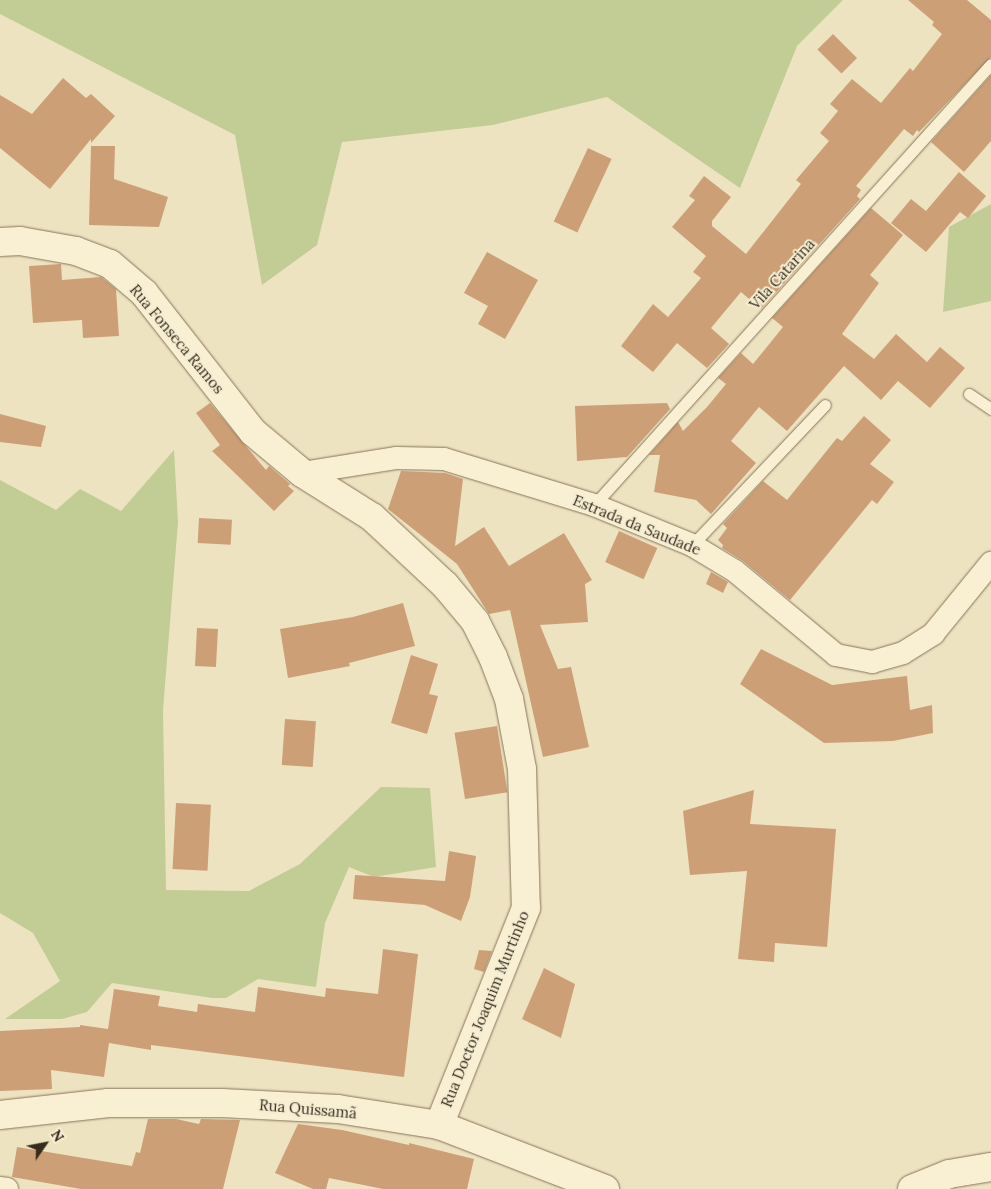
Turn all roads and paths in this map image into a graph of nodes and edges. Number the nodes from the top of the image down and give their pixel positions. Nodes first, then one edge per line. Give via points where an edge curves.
1 (991, 64) edge
2 (0, 242) edge
3 (969, 394) dead end
4 (825, 406) dead end
5 (991, 409) edge
6 (302, 473) junction
7 (594, 505) junction
8 (692, 544) junction
9 (991, 563) edge
10 (0, 1115) edge
11 (439, 1125) junction
12 (991, 1167) edge
13 (0, 1188) edge
14 (7, 1189) edge
15 (605, 1189) edge
16 (912, 1189) edge

1 - 7 lane, Vila Catarina
2 - 6 street, Rua Fonseca Ramos via 76,251 110,264 144,294 253,432
3 - 5 lane
4 - 8 lane
6 - 7 street, Estrada da Saudade via 397,458 444,460
6 - 11 street, Rua Doctor Joaquim Murtinho via 372,517 445,585 475,621 509,699 522,770 526,908
7 - 8 street, Estrada da Saudade
8 - 9 street, Estrada da Saudade via 735,571 836,655 872,662 903,653 933,634
10 - 11 street, Rua Quissamã via 108,1103 222,1103 338,1109
11 - 15 street, Rua Quissamã
12 - 16 street via 949,1174
13 - 14 street

